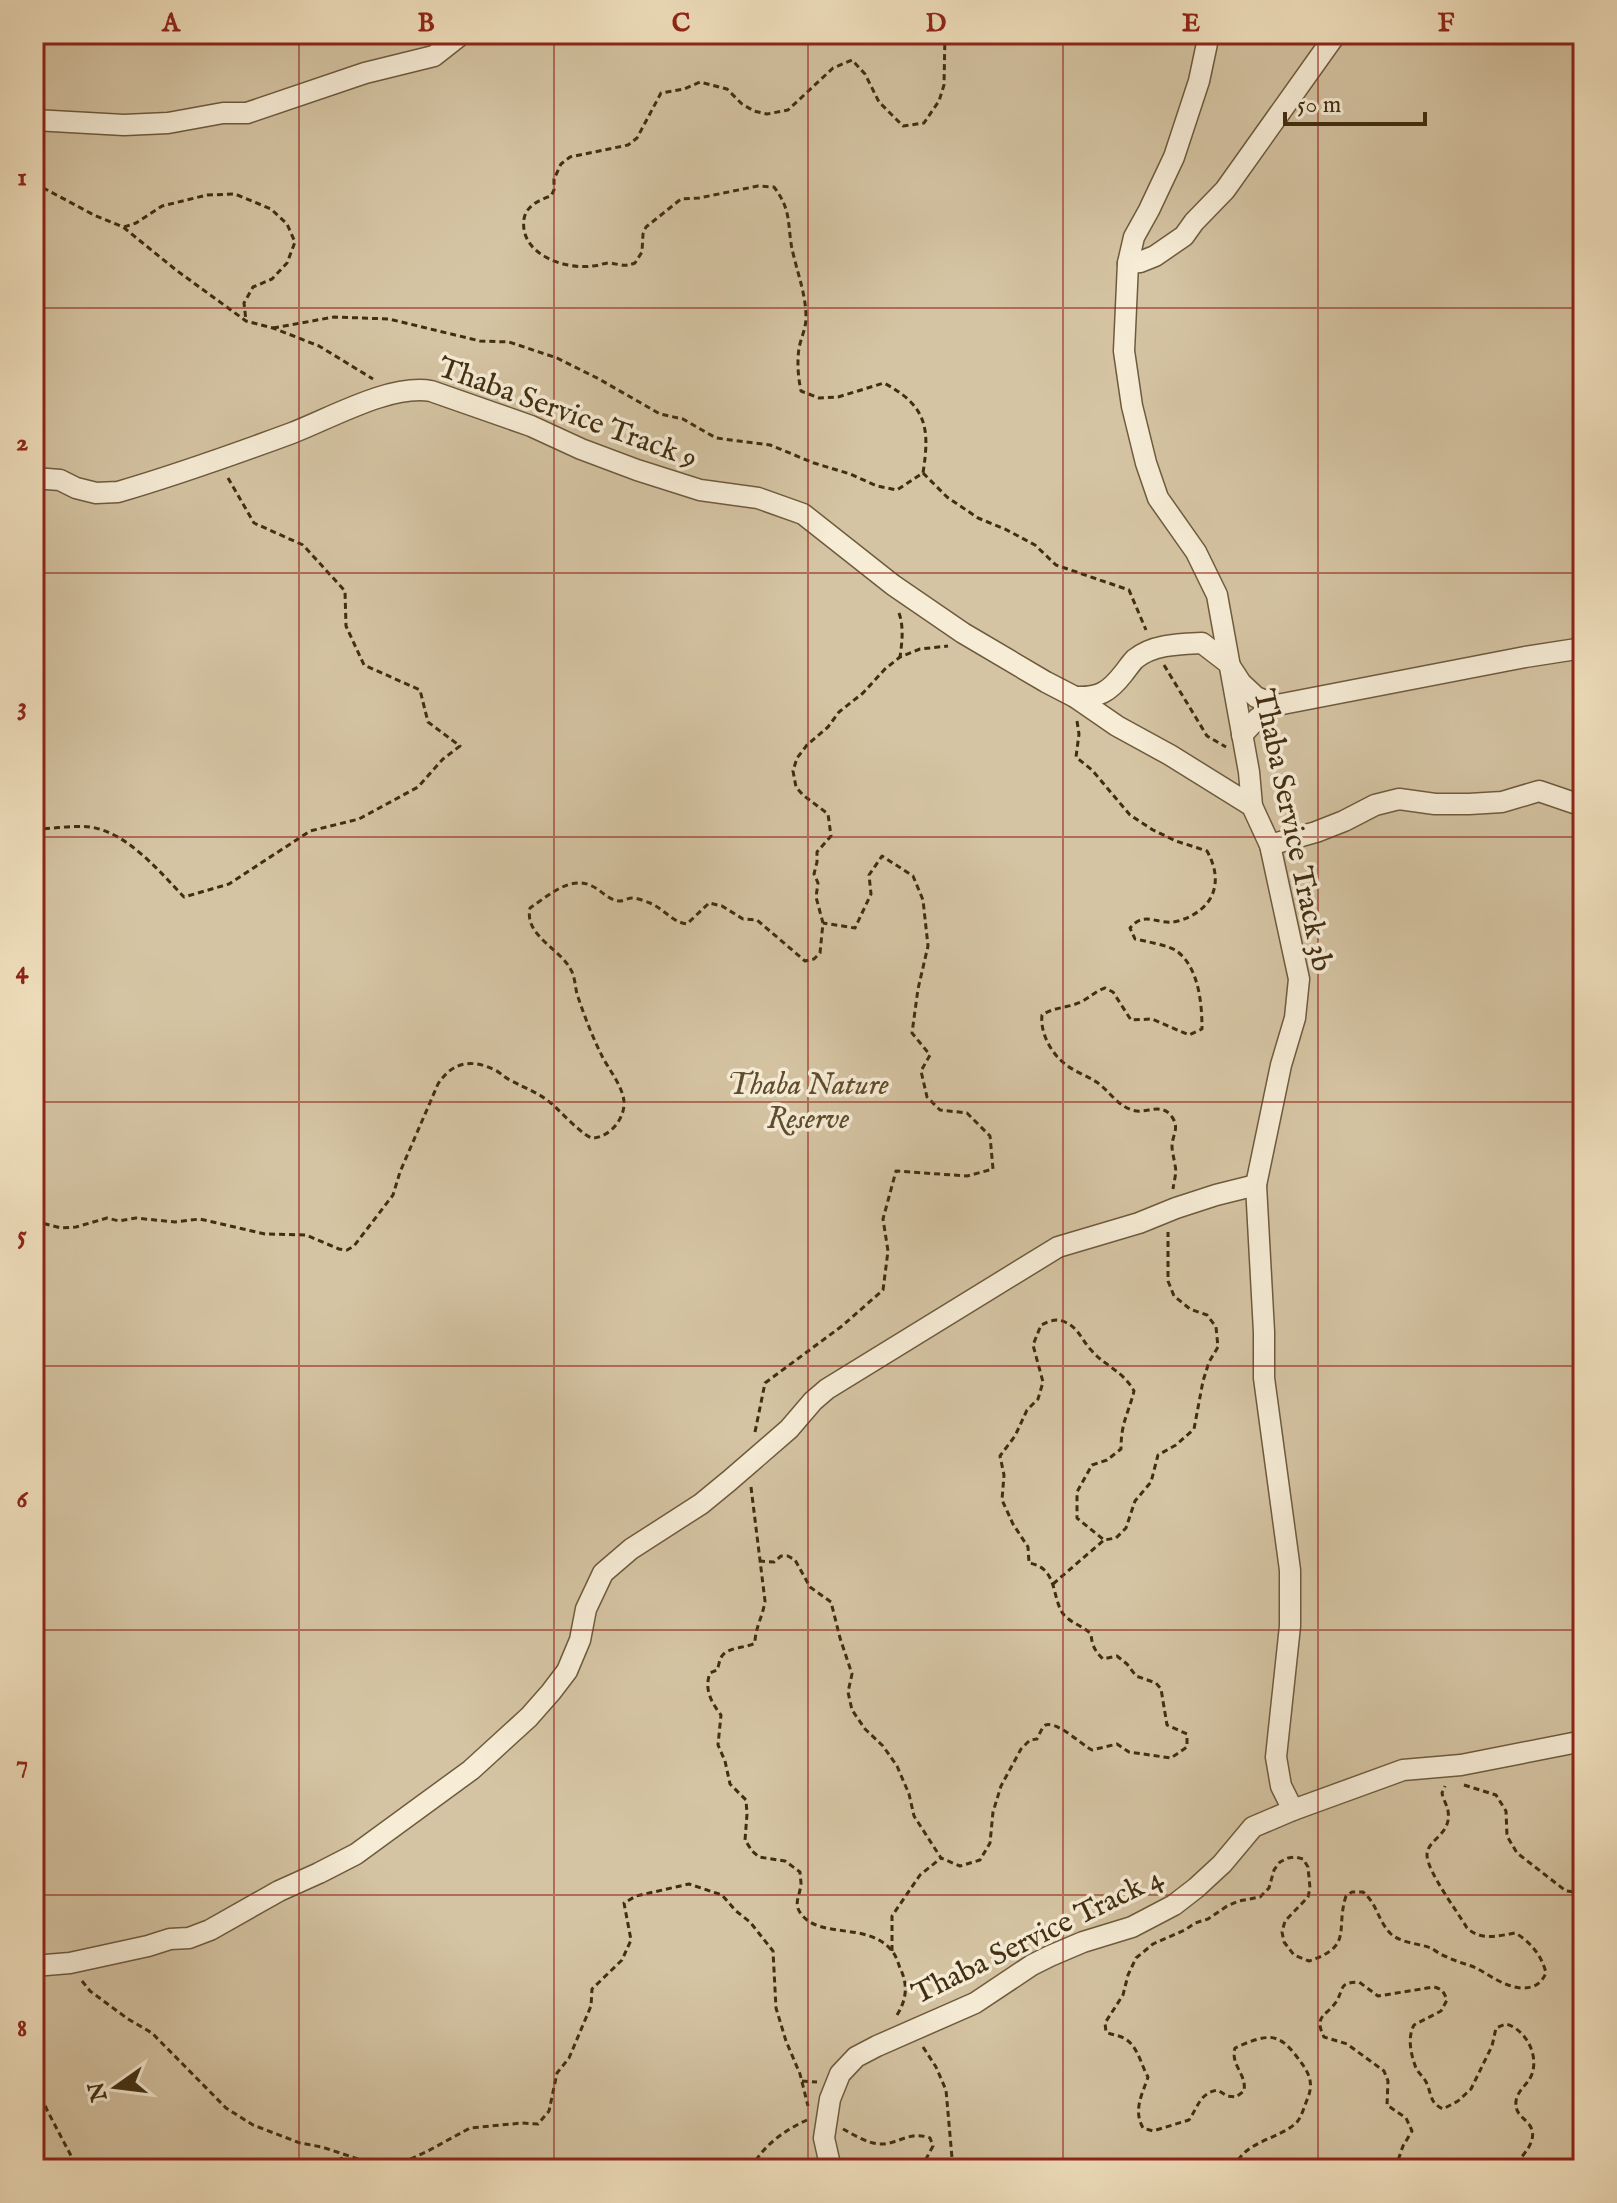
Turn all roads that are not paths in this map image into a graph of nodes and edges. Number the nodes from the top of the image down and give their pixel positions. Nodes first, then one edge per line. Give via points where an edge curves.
1 (462, 34) edge
2 (1209, 34) edge
3 (1336, 34) edge
4 (34, 120) edge
5 (1128, 263) junction
6 (34, 478) edge
7 (1583, 648) edge
8 (1228, 663) junction
9 (1075, 697) junction
10 (1277, 705) junction
11 (1242, 735) junction
12 (1252, 806) junction
13 (1583, 806) edge
14 (1270, 845) junction
15 (1256, 1185) junction
16 (1583, 1741) edge
17 (1293, 1810) junction
18 (34, 1966) edge
19 (831, 2169) edge

1 - 4 street via 434,56 247,113 124,125
2 - 5 street, Thaba Service Track 3b via 1174,157 1134,237
3 - 5 street via 1234,179 1184,236 1155,256
5 - 8 street, Thaba Service Track 3b via 1124,351 1132,406 1158,498 1196,552 1217,595
6 - 9 street, Thaba Service Track 9 via 60,480 96,493 118,492 393,393 431,391 637,470 803,514 976,641
7 - 10 street
8 - 9 street via 1202,643 1173,645 1134,660 1107,691
8 - 10 street via 1256,697
8 - 11 street, Thaba Service Track 3b
9 - 12 street, Thaba Service Track 9
10 - 11 street
11 - 12 street, Thaba Service Track 3b
12 - 14 street, Thaba Service Track 3b
13 - 14 street via 1539,791 1502,802 1469,804 1399,799
14 - 15 street, Thaba Service Track 3b via 1299,979 1295,1018
15 - 17 street, Thaba Service Track 3b via 1264,1378 1290,1570 1276,1757 1281,1786
15 - 18 street via 1058,1247 827,1389 701,1504 603,1573 567,1671 529,1717 471,1770 356,1854 189,1938
16 - 17 street, Thaba Service Track 4 via 1461,1765 1403,1770
17 - 19 street, Thaba Service Track 4 via 1253,1827 1222,1864 1174,1905 1132,1927 1050,1956 975,2003 856,2057 840,2074 830,2099 824,2138

